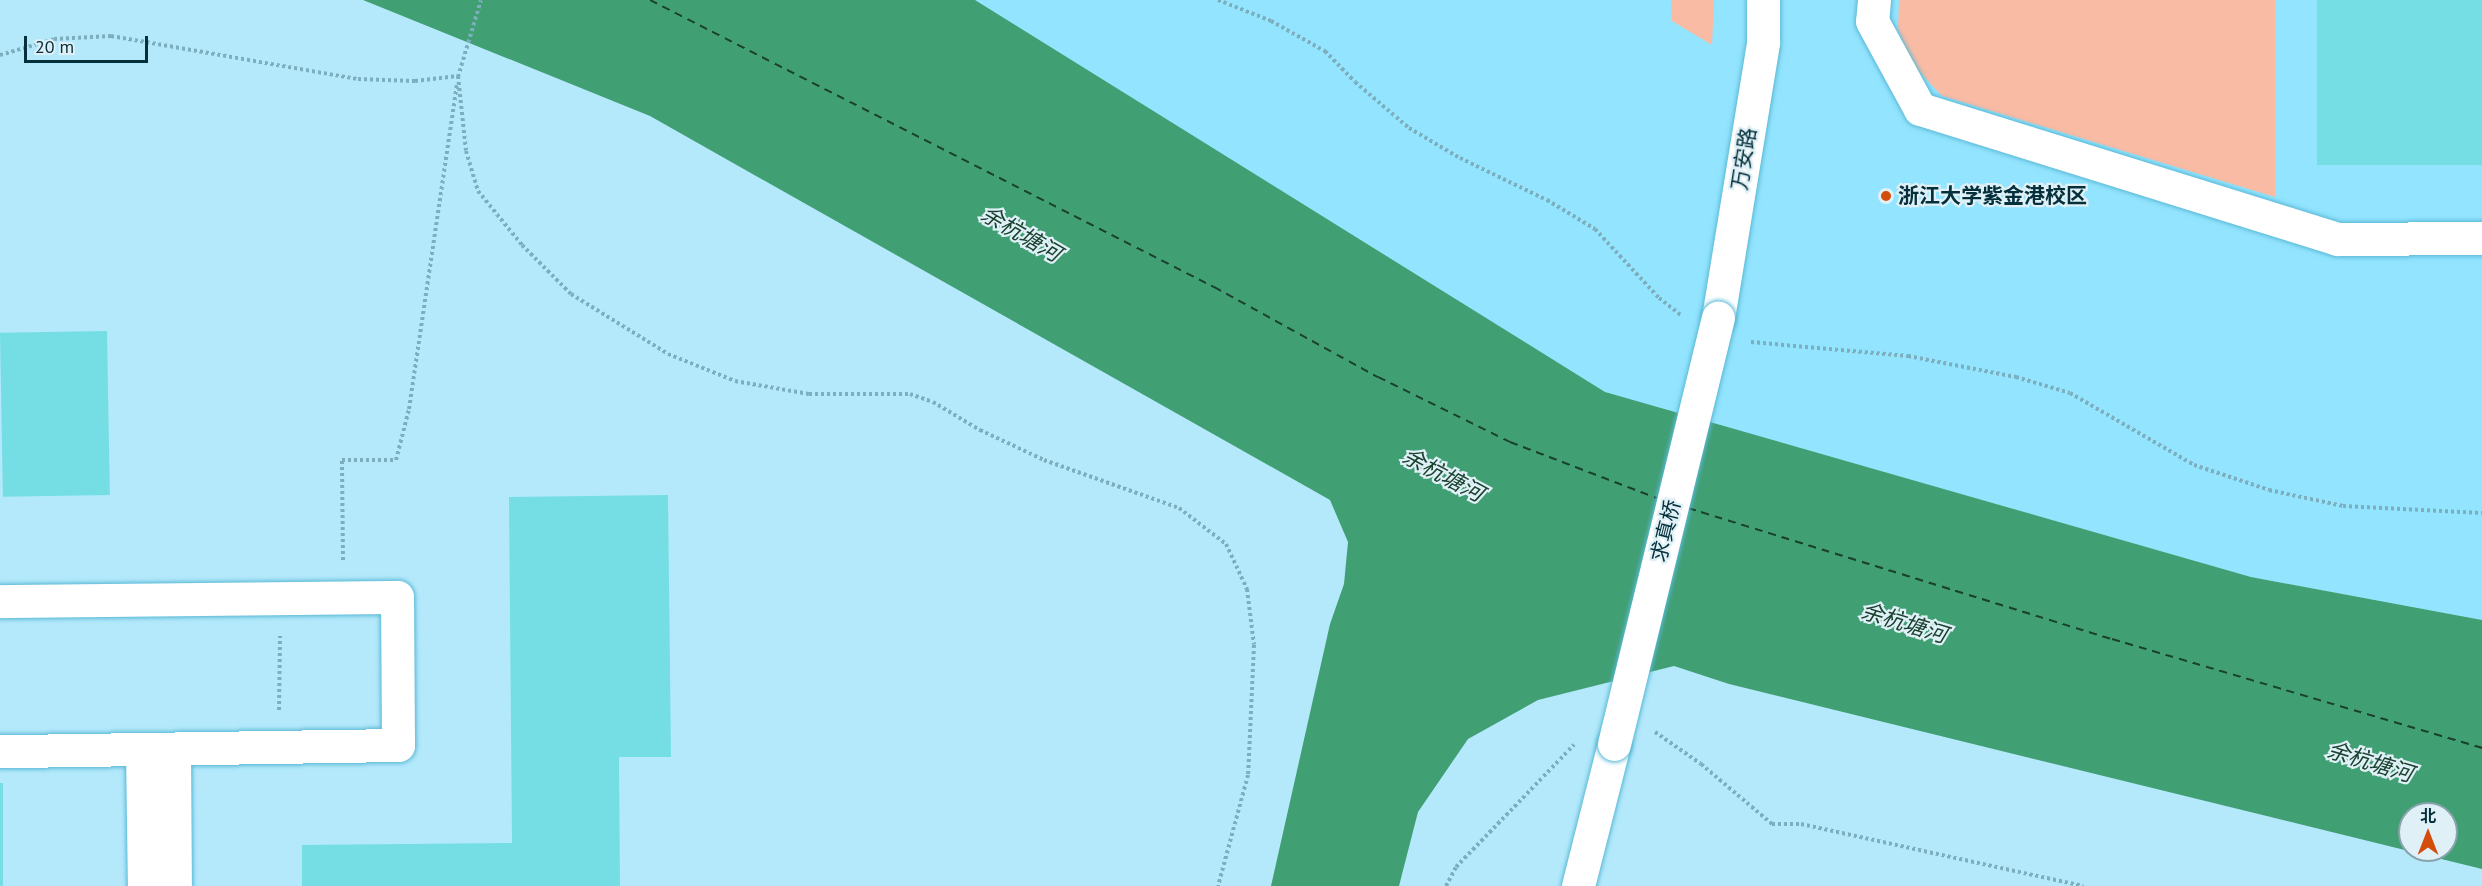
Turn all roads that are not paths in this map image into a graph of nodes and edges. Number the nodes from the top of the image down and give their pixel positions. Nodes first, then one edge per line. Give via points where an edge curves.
1 (1763, 0) edge
2 (1874, 0) edge
3 (2482, 238) edge
4 (1718, 318) joint
5 (0, 601) edge
6 (158, 750) junction
7 (0, 751) edge
8 (144, 886) edge
9 (175, 886) edge
10 (1578, 886) edge

1 - 4 street, 万安路 via 1763,42
2 - 3 street via 1872,21 1920,109 2337,239
4 - 10 street, 求真桥, bridge
5 - 6 street via 398,597 398,745
6 - 7 street
6 - 8 street
6 - 9 street

